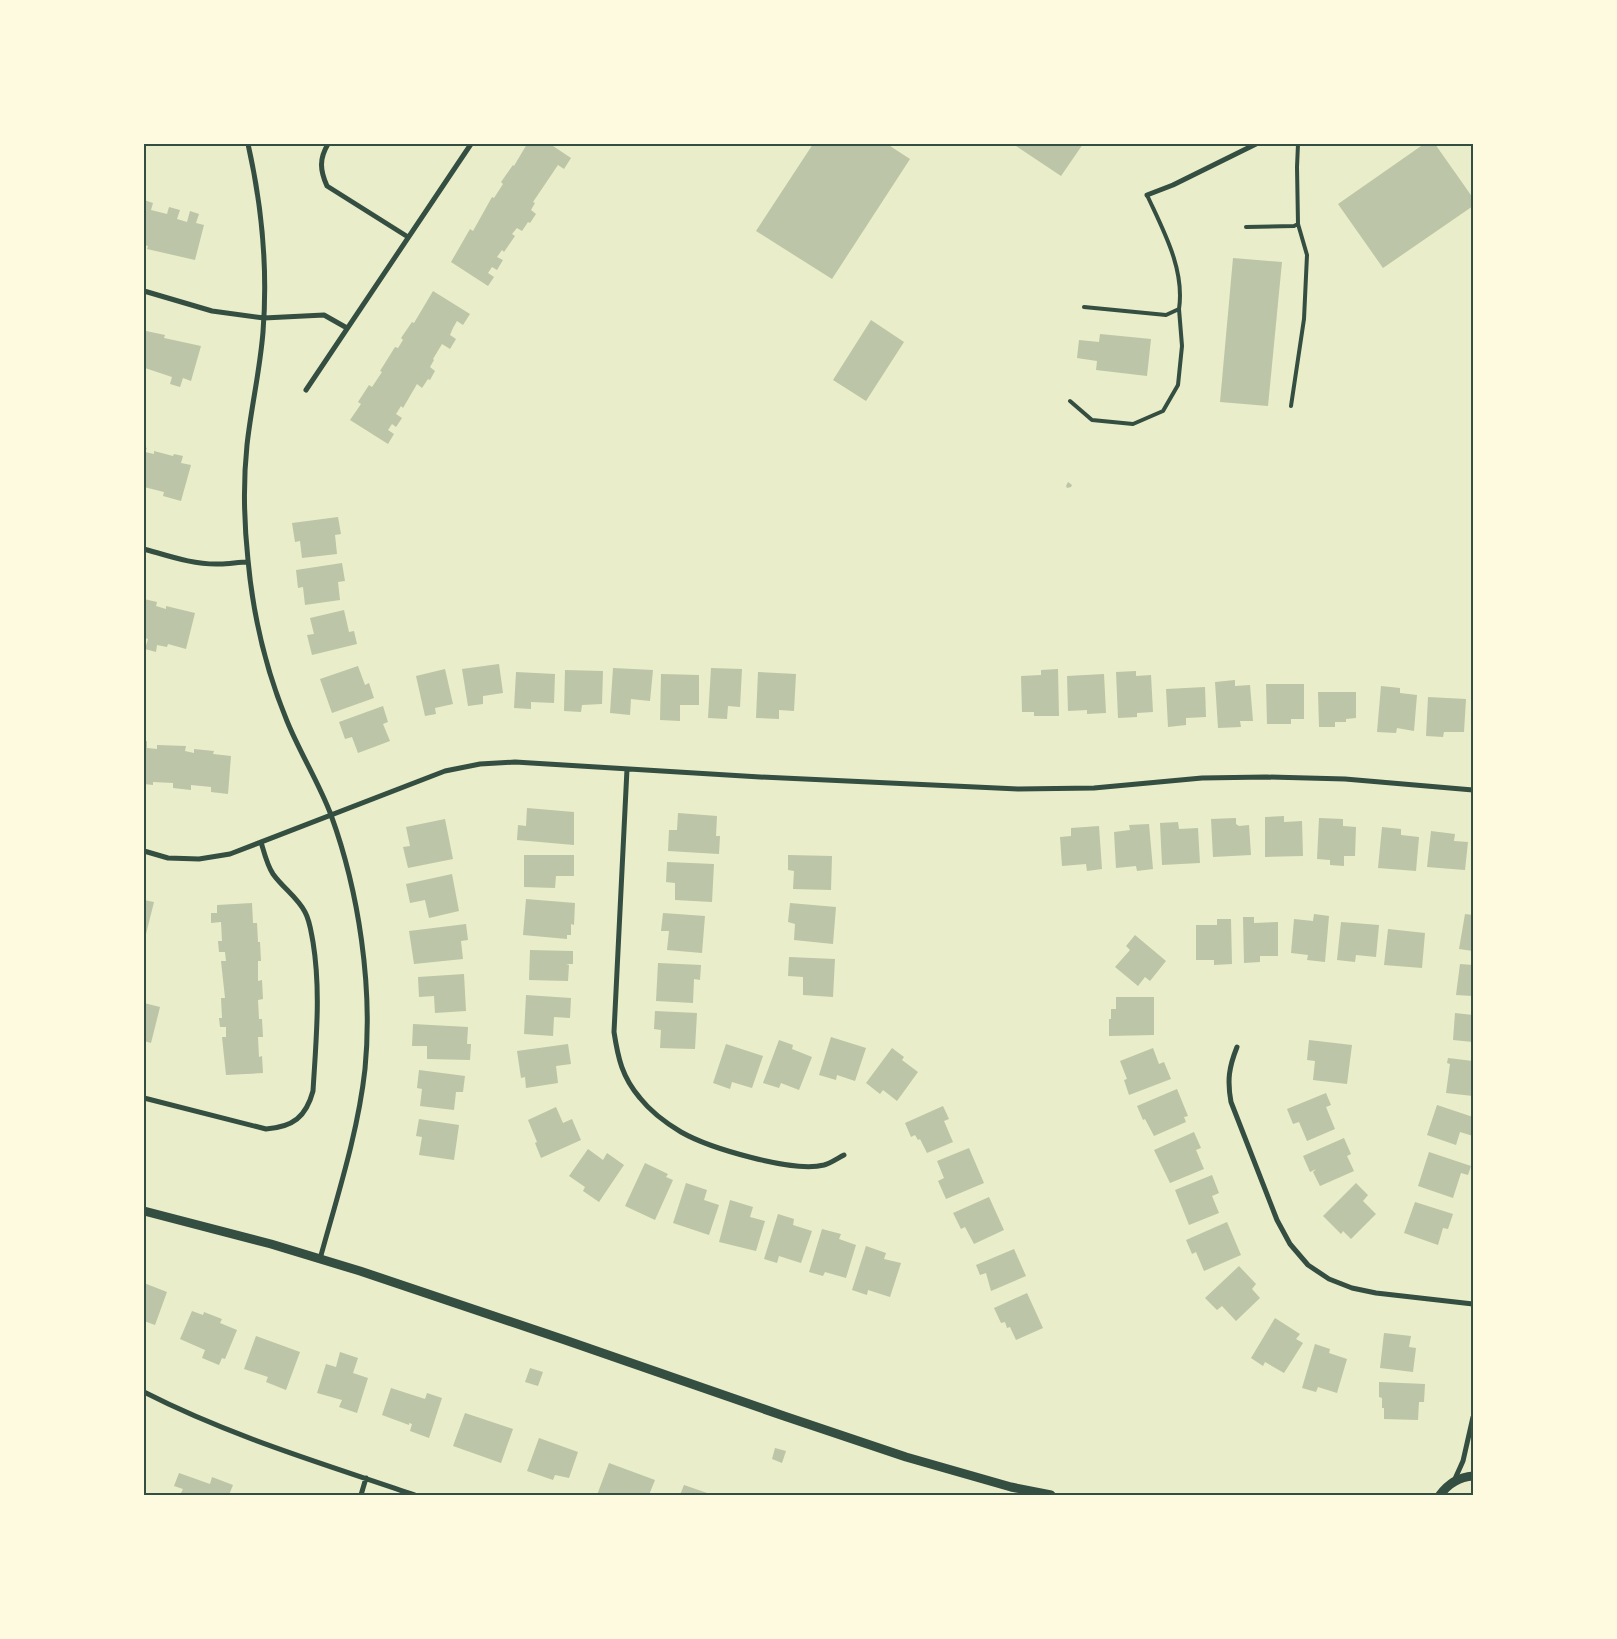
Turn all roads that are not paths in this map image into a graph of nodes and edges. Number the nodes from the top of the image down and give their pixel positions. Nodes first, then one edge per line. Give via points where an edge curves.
1 (248, 144) edge
2 (328, 144) edge
3 (471, 144) edge
4 (1256, 144) edge
5 (1298, 144) edge
6 (1147, 195) joint
7 (1298, 224) junction
8 (1246, 227) dead end
9 (408, 237) junction
10 (144, 292) edge
11 (1084, 306) dead end
12 (1179, 309) junction
13 (264, 318) junction
14 (347, 328) junction
15 (306, 390) dead end
16 (1070, 401) dead end
17 (1291, 406) dead end
18 (144, 549) edge
19 (248, 562) junction
20 (627, 770) junction
21 (1473, 790) edge
22 (330, 814) junction
23 (261, 842) junction
24 (144, 852) edge
25 (1238, 1047) dead end
26 (144, 1098) edge
27 (844, 1155) dead end
28 (144, 1211) edge
29 (320, 1259) junction
30 (1473, 1304) edge
31 (144, 1392) edge
32 (1473, 1417) edge
33 (1473, 1476) edge
34 (366, 1478) junction
35 (1454, 1481) junction
36 (361, 1495) edge
37 (415, 1495) edge
38 (1051, 1495) edge
39 (1439, 1495) edge

1 - 13 street via 264,241
2 - 9 street via 320,164 327,186
3 - 9 street
4 - 6 street
5 - 7 lane
6 - 12 lane via 1171,247 1181,295
7 - 8 lane
7 - 17 lane via 1308,255 1304,319
9 - 14 street
10 - 13 street via 212,311
11 - 12 lane via 1166,315
12 - 16 lane via 1182,346 1178,385 1163,411 1133,424 1092,420
13 - 14 street via 324,315
13 - 19 street via 246,467 244,518
14 - 15 street
18 - 19 street via 203,564
19 - 22 street via 256,622 270,672 287,721
20 - 21 street via 1018,789 1094,788 1202,778 1266,777 1345,779
20 - 22 street via 515,762 480,764 445,771
20 - 27 street via 614,1032 625,1077 658,1117 680,1132 711,1145 797,1166 824,1165
22 - 23 street
22 - 29 street via 355,898 363,949 367,1019 365,1068 357,1117
23 - 24 street via 230,854 199,859 168,858
23 - 26 street via 274,874 293,894 310,925 318,999 310,1102 294,1122 281,1128 266,1129
25 - 30 street via 1231,1063 1228,1084 1231,1102 1276,1220 1308,1265 1329,1279 1352,1288
28 - 29 street
29 - 38 street via 906,1457
31 - 34 street via 252,1440
32 - 35 street via 1463,1461
33 - 35 street
34 - 36 street
34 - 37 street
35 - 39 street

